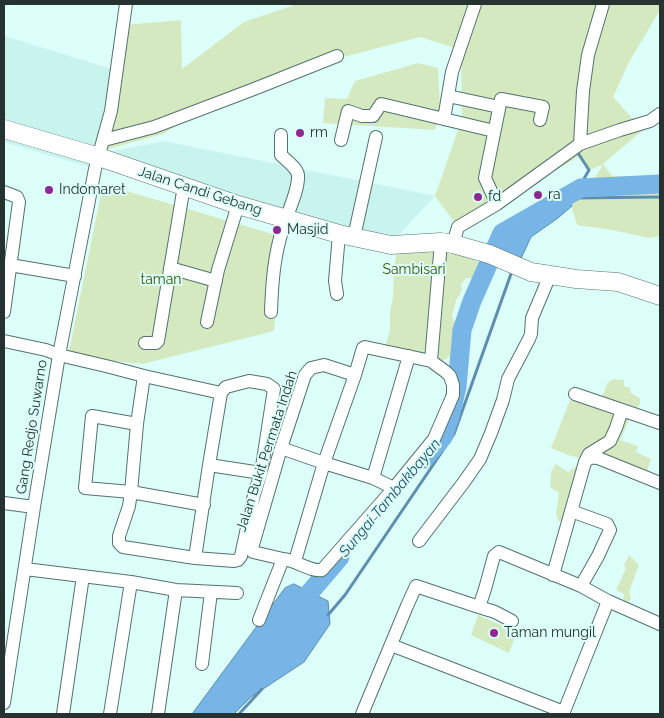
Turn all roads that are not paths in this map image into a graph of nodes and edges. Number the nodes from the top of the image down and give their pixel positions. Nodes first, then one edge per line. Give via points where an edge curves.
1 (126, 4) edge
2 (475, 4) edge
3 (603, 4) edge
4 (337, 56) dead end
5 (448, 96) junction
6 (499, 107) junction
7 (660, 114) edge
8 (444, 119) junction
9 (540, 120) dead end
10 (4, 129) edge
11 (494, 131) junction
12 (281, 135) dead end
13 (376, 137) dead end
14 (104, 140) junction
15 (341, 140) dead end
16 (579, 144) junction
17 (99, 157) junction
18 (184, 186) junction
19 (4, 192) edge
20 (497, 204) junction
21 (238, 205) junction
22 (286, 219) junction
23 (347, 235) junction
24 (447, 243) junction
25 (10, 265) junction
26 (170, 268) junction
27 (550, 275) junction
28 (75, 276) junction
29 (216, 280) junction
30 (337, 294) dead end
31 (660, 296) edge
32 (4, 312) edge
33 (272, 312) dead end
34 (207, 322) dead end
35 (4, 341) edge
36 (144, 343) dead end
37 (59, 355) junction
38 (409, 356) junction
39 (431, 361) junction
40 (355, 375) junction
41 (144, 376) junction
42 (221, 393) junction
43 (576, 394) dead end
44 (622, 410) junction
45 (660, 423) edge
46 (137, 424) junction
47 (281, 448) junction
48 (585, 462) junction
49 (324, 463) junction
50 (209, 465) junction
51 (261, 473) junction
52 (373, 478) junction
53 (660, 483) edge
54 (394, 488) junction
55 (131, 492) junction
56 (4, 503) edge
57 (204, 505) junction
58 (34, 507) junction
59 (571, 511) junction
60 (419, 541) dead end
61 (195, 558) junction
62 (289, 560) junction
63 (24, 569) junction
64 (552, 575) junction
65 (84, 576) junction
66 (131, 582) junction
67 (581, 586) junction
68 (176, 590) junction
69 (211, 592) junction
70 (237, 593) dead end
71 (608, 601) junction
72 (479, 607) junction
73 (259, 620) dead end
74 (512, 621) dead end
75 (660, 624) edge
76 (391, 645) junction
77 (202, 664) dead end
78 (4, 703) edge
79 (563, 713) edge
80 (63, 714) edge
81 (110, 714) edge
82 (158, 714) edge
83 (362, 714) edge

1 - 14 street, Gang Redjo Suwarno
2 - 5 street via 452,72
3 - 16 street via 588,56
4 - 14 street via 154,127
5 - 6 street
5 - 8 street
6 - 9 street via 500,99 542,107
6 - 11 street
7 - 16 street via 650,121
8 - 11 street
8 - 15 street via 380,104 373,116 348,111
10 - 17 main road, Jalan Candi Gebang
11 - 20 street via 485,178
12 - 22 street via 281,155 298,174
13 - 23 street
14 - 17 street, Gang Redjo Suwarno
16 - 20 street
17 - 18 main road, Jalan Candi Gebang
17 - 28 street, Gang Redjo Suwarno
18 - 21 main road, Jalan Candi Gebang
18 - 26 street
19 - 25 street via 19,202
20 - 24 street via 458,227
21 - 22 main road, Jalan Candi Gebang
21 - 29 street
22 - 23 main road, Jalan Candi Gebang
22 - 33 street via 274,261
23 - 24 main road, Jalan Candi Gebang via 391,245
23 - 30 street via 335,281
24 - 27 main road, Jalan Candi Gebang via 489,254 531,272
24 - 39 street
25 - 28 street
25 - 32 street
26 - 29 street
26 - 36 street via 158,341
27 - 31 main road, Jalan Candi Gebang via 618,282
27 - 60 street via 532,318 531,334 508,379 480,460
28 - 37 street, Gang Redjo Suwarno
29 - 34 street
35 - 37 street
37 - 41 street
37 - 58 street, Gang Redjo Suwarno
38 - 39 street
38 - 40 street via 365,347
38 - 52 street
39 - 54 street via 450,376 453,395 434,439
40 - 47 street, Jalan Bukit Permata Indah via 324,365 311,368 305,375
40 - 49 street
41 - 42 street
41 - 46 street
42 - 50 street
42 - 51 street via 226,387 249,381 267,384 274,389
43 - 44 street
44 - 45 street
44 - 48 street via 610,441 589,454
46 - 55 street
46 - 55 street via 92,416 85,488
47 - 49 street
47 - 62 street, Jalan Bukit Permata Indah via 252,550
48 - 53 street via 598,458
48 - 59 street
49 - 52 street
49 - 62 street
50 - 51 street
50 - 57 street
51 - 61 street via 238,560
52 - 54 street
54 - 62 street via 322,570
55 - 57 street
55 - 61 street via 118,536 120,545
56 - 58 street
57 - 61 street
58 - 63 street, Gang Redjo Suwarno
59 - 64 street
59 - 67 street via 607,524 610,530
62 - 73 street
63 - 65 street
63 - 78 street, Gang Redjo Suwarno
64 - 67 street
64 - 72 street via 499,552 494,556
65 - 66 street
65 - 80 street
66 - 68 street
66 - 81 street
67 - 71 street
68 - 69 street
68 - 82 street
69 - 70 street
69 - 77 street
71 - 75 street
71 - 79 street
72 - 74 street
72 - 76 street via 416,586
76 - 79 street
76 - 83 street

